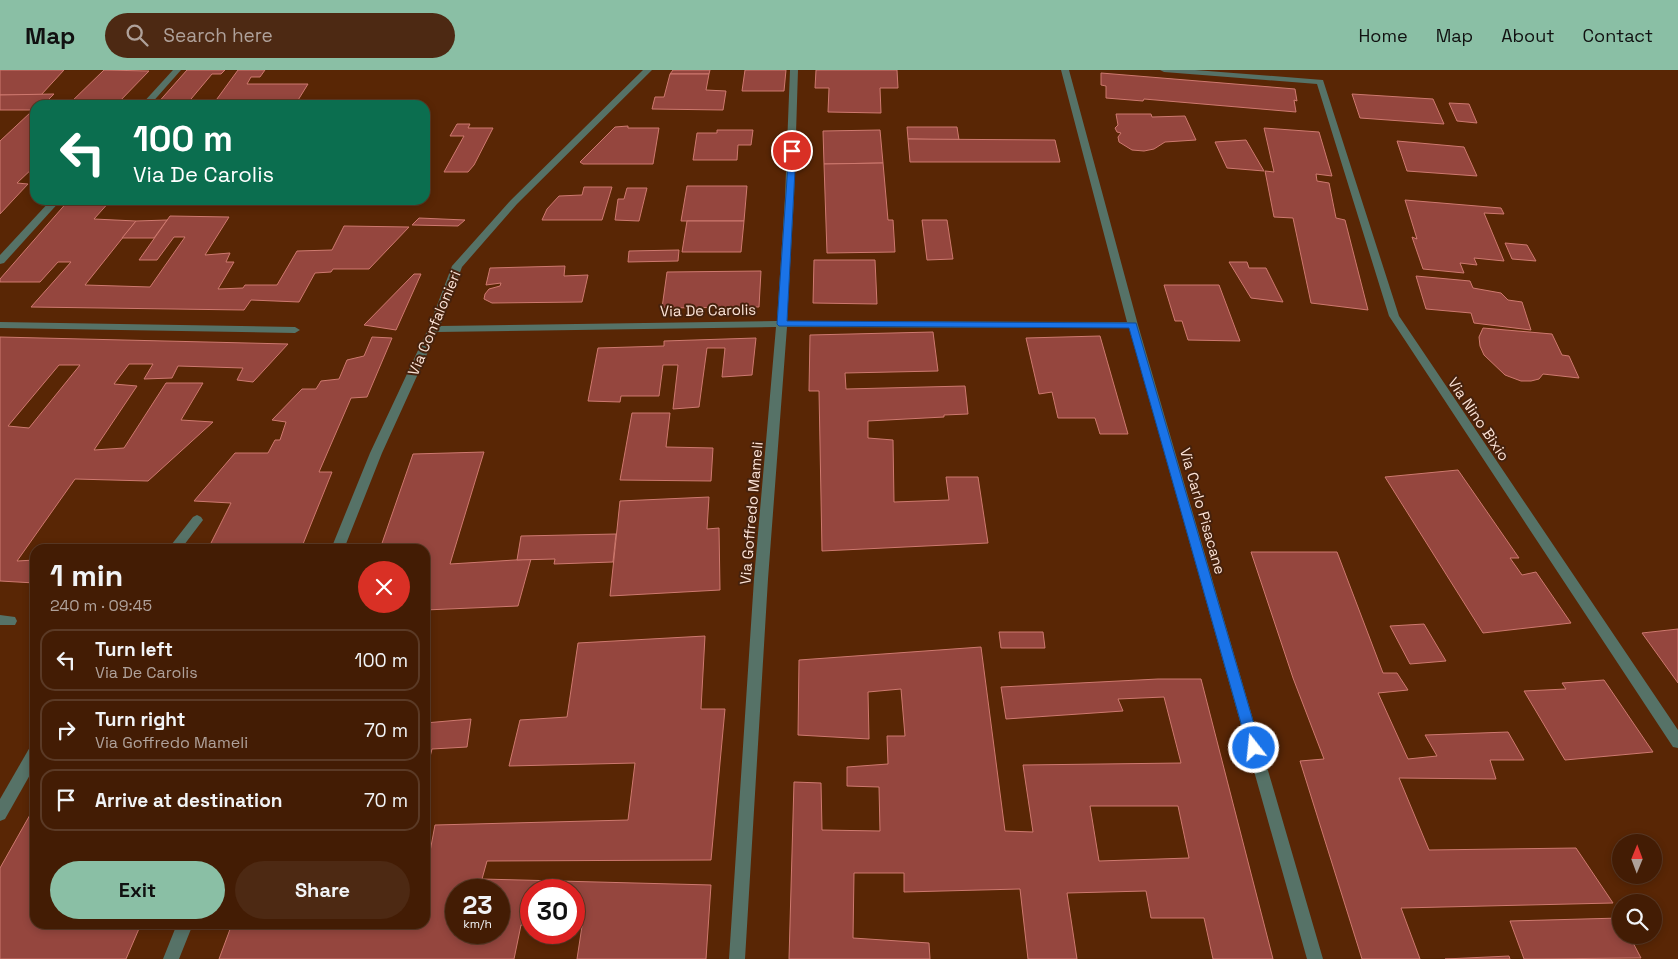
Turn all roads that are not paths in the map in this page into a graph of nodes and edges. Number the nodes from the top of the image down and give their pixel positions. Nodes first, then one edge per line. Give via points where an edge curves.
1 (177, 70) edge
2 (648, 70) edge
3 (794, 70) edge
4 (1064, 70) edge
5 (1164, 70) edge
6 (150, 100) edge
7 (51, 205) edge
8 (0, 260) edge
9 (782, 324) junction
10 (0, 325) edge
11 (1133, 325) junction
12 (433, 329) junction
13 (295, 330) dead end
14 (197, 520) dead end
15 (178, 544) edge
16 (339, 544) edge
17 (1678, 742) edge
18 (30, 761) edge
19 (0, 814) edge
20 (183, 929) edge
21 (170, 959) edge
22 (737, 959) edge
23 (1315, 959) edge

1 - 6 street
2 - 12 street, Via Confalonieri via 514,202 458,266
3 - 9 street, Via Goffredo Mameli
4 - 11 street, Via Carlo Pisacane
5 - 17 street, Via Nino Bixio via 1320,82 1394,316
7 - 8 street
9 - 11 street, Via De Carolis
9 - 12 street, Via De Carolis
9 - 22 street, Via Goffredo Mameli via 761,581
10 - 13 street
11 - 23 street, Via Carlo Pisacane
12 - 16 street, Via Confalonieri via 376,453
14 - 15 street
18 - 19 street
20 - 21 street

